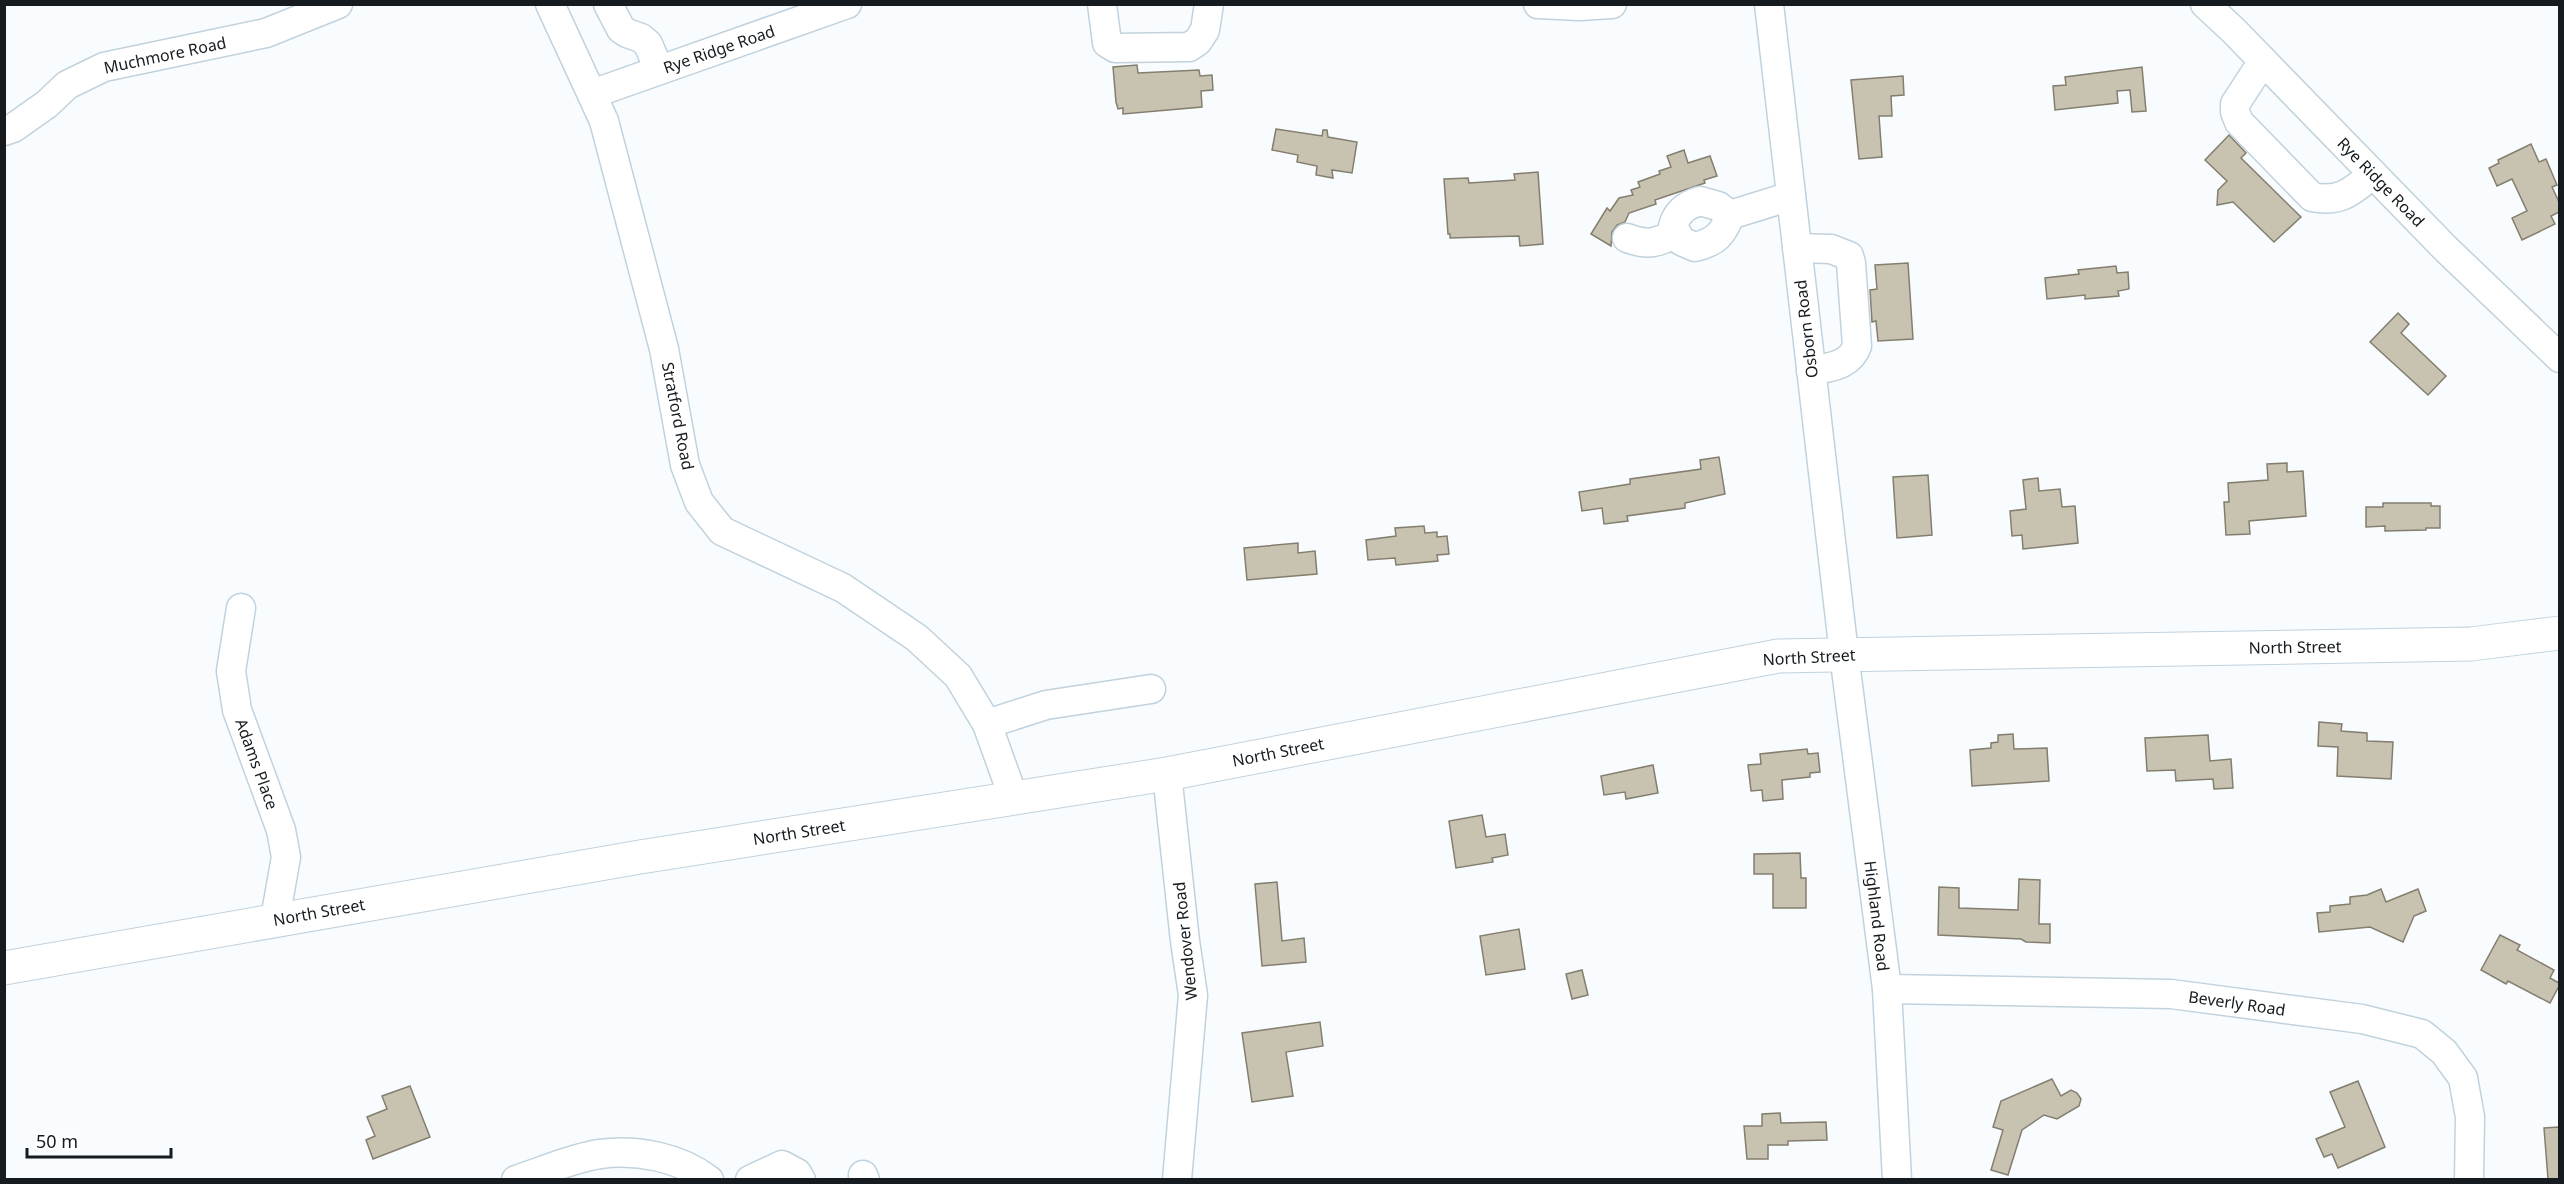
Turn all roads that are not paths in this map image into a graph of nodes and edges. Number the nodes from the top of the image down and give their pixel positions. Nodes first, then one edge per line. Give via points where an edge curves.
1 (338, 4) edge
2 (550, 4) edge
3 (608, 4) edge
4 (847, 4) edge
5 (1102, 4) edge
6 (1209, 4) edge
7 (1538, 4) edge
8 (1769, 4) edge
9 (2205, 4) edge
10 (1602, 5) edge
11 (2264, 61) junction
12 (659, 70) junction
13 (592, 94) junction
14 (4, 131) edge
15 (2373, 174) junction
16 (1791, 196) junction
17 (1628, 238) dead end
18 (1797, 248) junction
19 (2559, 358) edge
20 (1811, 371) junction
21 (241, 608) dead end
22 (2559, 633) edge
23 (1844, 654) junction
24 (1151, 689) dead end
25 (987, 724) junction
26 (1167, 774) junction
27 (1014, 799) junction
28 (275, 919) junction
29 (4, 968) edge
30 (1887, 989) junction
31 (516, 1179) edge
32 (709, 1179) edge
33 (750, 1179) edge
34 (801, 1179) edge
35 (1177, 1179) edge
36 (1896, 1179) edge
37 (2469, 1179) edge

1 - 14 street, Muchmore Road via 266,33 104,67 67,85 47,104
2 - 13 street, Stratford Road
3 - 12 street via 621,29 648,44
4 - 12 street, Rye Ridge Road
5 - 6 street via 1107,43 1115,48 1136,49 1189,47 1205,30
7 - 10 street
8 - 16 street, Osborn Road
9 - 11 street, Rye Ridge Road
11 - 15 street, Rye Ridge Road
11 - 15 street via 2235,104 2239,122 2312,197 2327,201 2341,198
12 - 13 street, Rye Ridge Road
13 - 25 street, Stratford Road via 604,121 659,331 685,465 699,502 723,531 843,588 917,638 958,675
15 - 19 street, Rye Ridge Road
16 - 17 street via 1730,215 1718,206 1700,201 1690,204 1676,217 1676,233 1659,242 1642,244
16 - 18 street, Osborn Road
18 - 20 street, Osborn Road
18 - 20 street via 1831,249 1848,256 1851,263 1855,352 1840,365
20 - 23 street, Osborn Road
21 - 28 street, Adams Place via 231,671 237,710 281,830 286,857
22 - 23 main road, North Street via 2471,644
23 - 26 main road, North Street via 1778,656
23 - 30 street, Highland Road
24 - 25 street via 1046,705
25 - 27 street, Stratford Road
26 - 27 main road, North Street
26 - 35 street, Wendover Road via 1193,995
27 - 28 main road, North Street
28 - 29 main road, North Street
30 - 36 street, Highland Road
30 - 37 street, Beverly Road via 2172,994 2362,1019 2422,1034 2444,1052 2463,1077 2470,1117
31 - 32 street via 600,1154 657,1155
33 - 34 street via 782,1165

